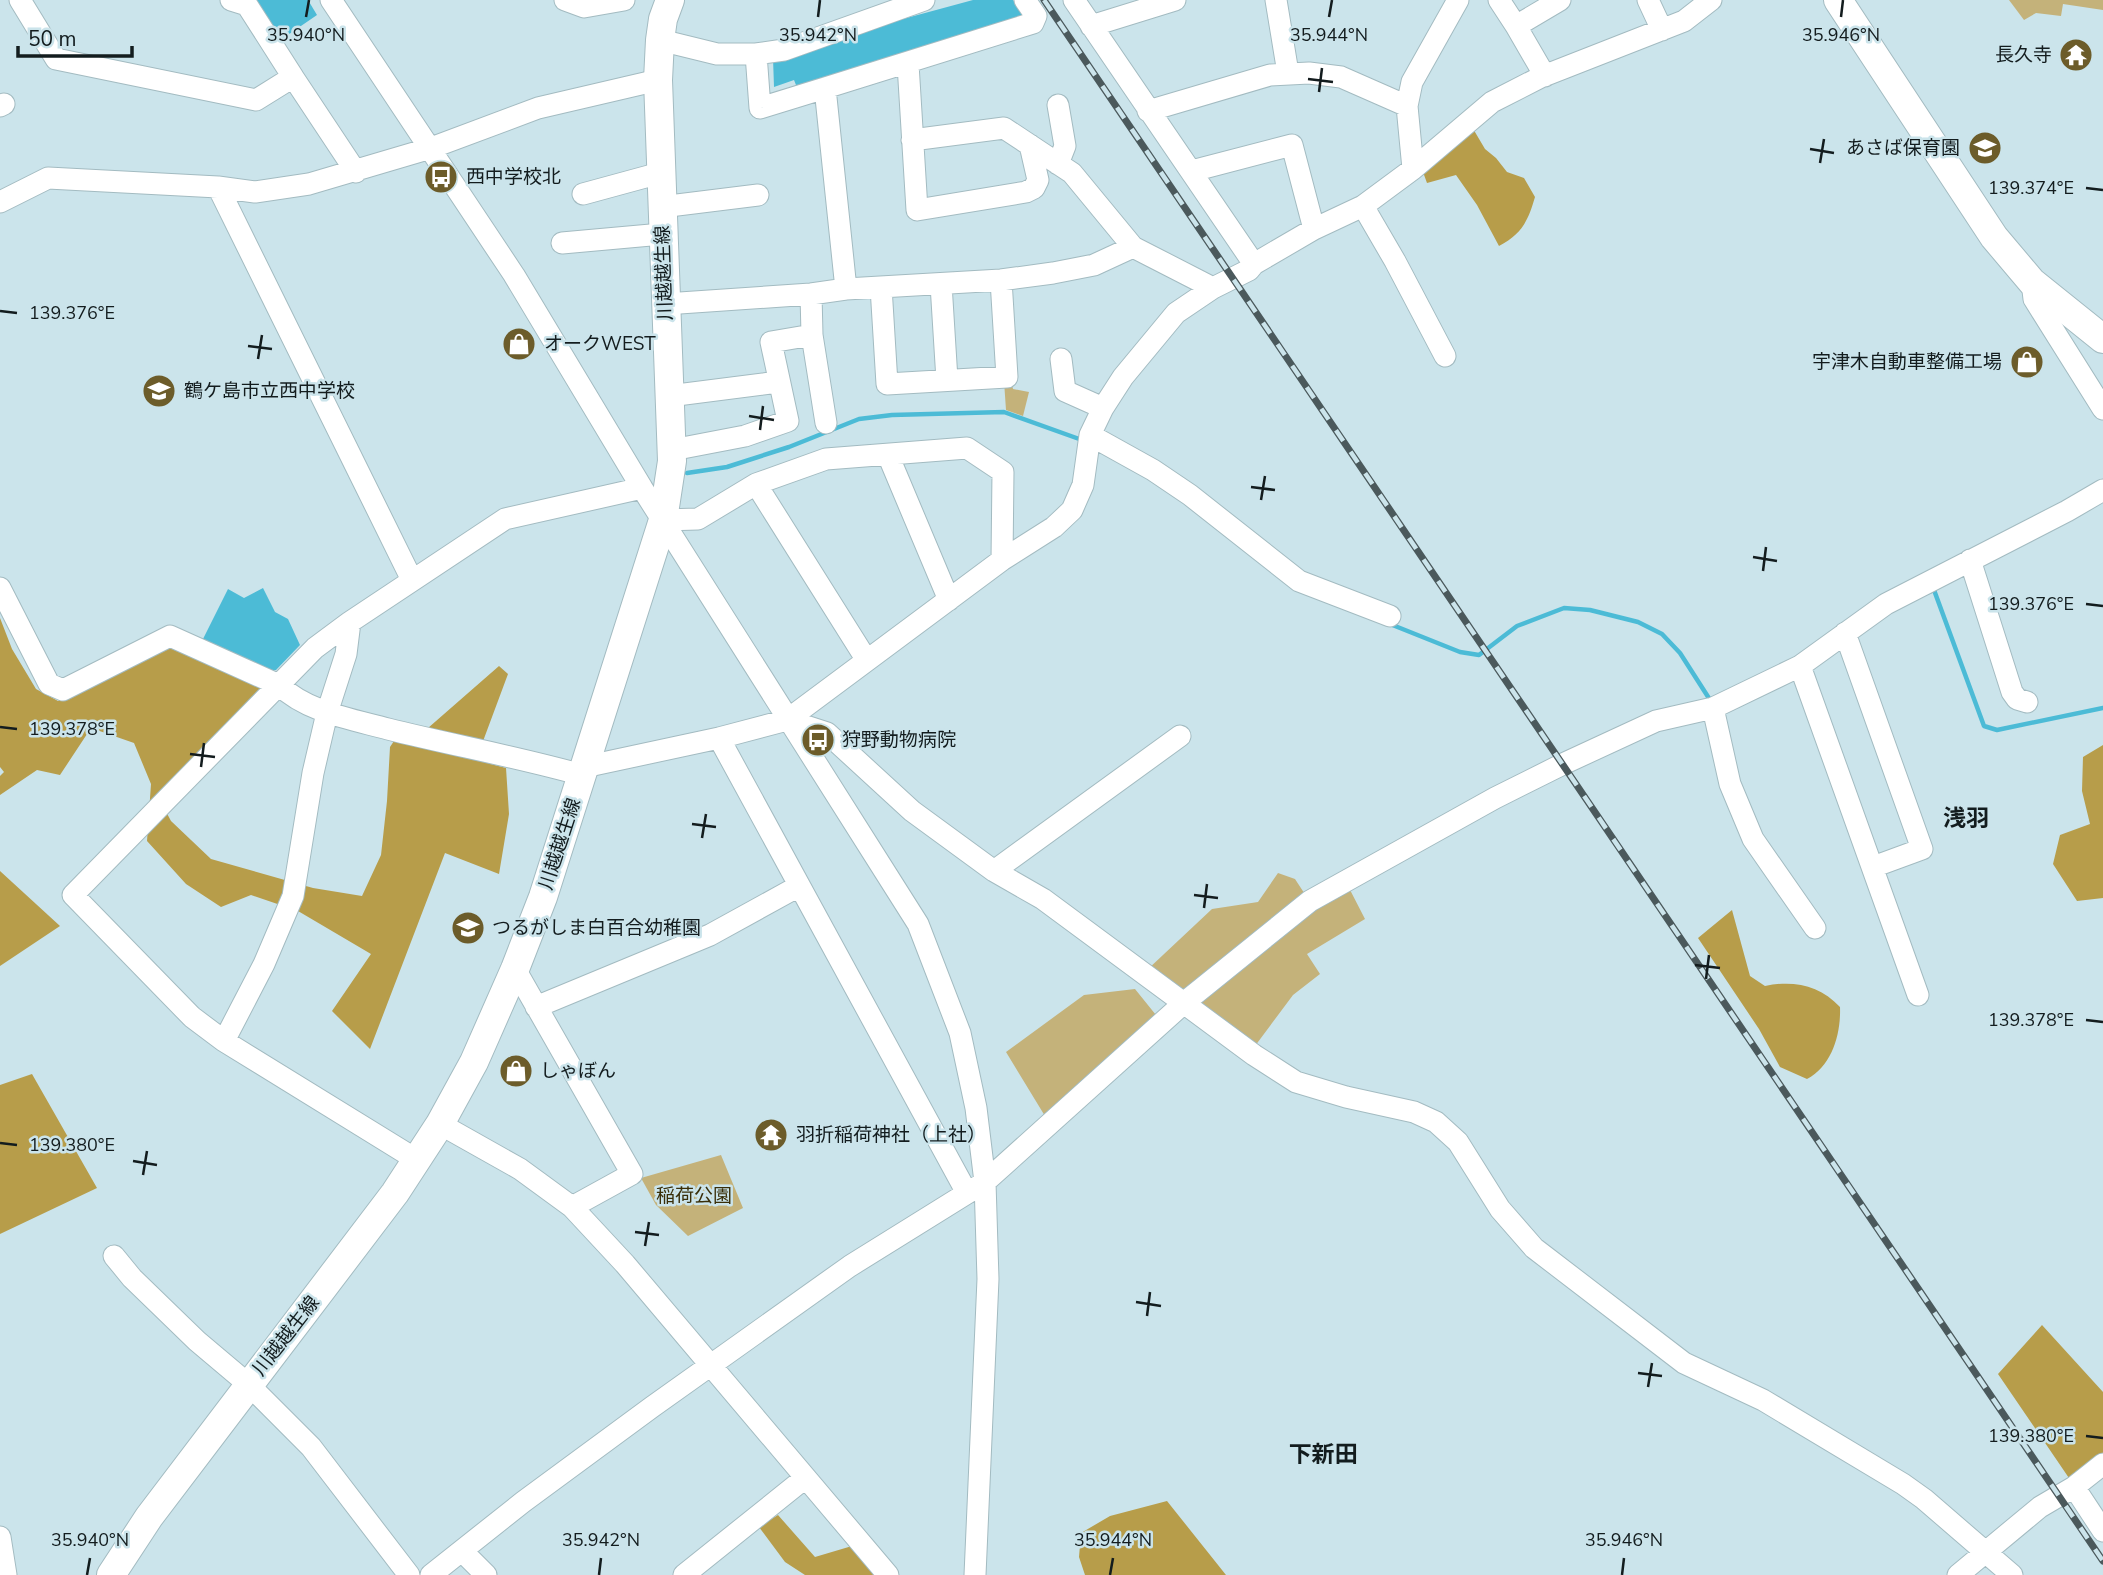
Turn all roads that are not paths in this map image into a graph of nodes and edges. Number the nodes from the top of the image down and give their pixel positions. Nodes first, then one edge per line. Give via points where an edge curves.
1 (231, 0) edge
2 (331, 0) edge
3 (565, 0) edge
4 (624, 0) edge
5 (670, 0) edge
6 (924, 0) edge
7 (1025, 0) edge
8 (1074, 0) edge
9 (1175, 0) edge
10 (1276, 0) edge
11 (1458, 0) edge
12 (1499, 0) edge
13 (1560, 0) edge
14 (1648, 0) edge
15 (1711, 0) edge
16 (1838, 0) edge
17 (29, 3) edge
18 (1689, 7) edge
19 (1091, 26) junction
20 (1516, 26) junction
21 (1662, 30) junction
22 (660, 40) junction
23 (756, 54) junction
24 (908, 64) junction
25 (1289, 73) junction
26 (1545, 76) junction
27 (293, 77) junction
28 (657, 80) junction
29 (825, 88) junction
30 (1058, 105) dead end
31 (1407, 106) junction
32 (1148, 111) junction
33 (912, 140) junction
34 (1030, 145) junction
35 (431, 148) junction
36 (1058, 164) junction
37 (1413, 169) junction
38 (356, 172) junction
39 (1192, 172) junction
40 (660, 173) junction
41 (218, 187) junction
42 (583, 194) dead end
43 (758, 195) dead end
44 (0, 202) edge
45 (1363, 206) junction
46 (662, 221) junction
47 (1314, 229) junction
48 (562, 243) dead end
49 (1133, 247) junction
50 (1254, 264) junction
51 (1001, 279) junction
52 (2032, 282) junction
53 (941, 284) junction
54 (881, 287) junction
55 (1213, 288) junction
56 (846, 289) junction
57 (811, 294) junction
58 (665, 304) junction
59 (811, 335) junction
60 (2103, 339) edge
61 (1445, 356) dead end
62 (1061, 359) dead end
63 (947, 380) junction
64 (778, 382) junction
65 (669, 396) junction
66 (1103, 408) junction
67 (2103, 409) edge
68 (826, 423) dead end
69 (1090, 435) junction
70 (672, 450) junction
71 (888, 455) junction
72 (756, 484) junction
73 (642, 488) junction
74 (2103, 490) edge
75 (663, 520) junction
76 (1002, 560) junction
77 (1970, 560) junction
78 (412, 580) junction
79 (0, 588) edge
80 (949, 600) junction
81 (1390, 616) dead end
82 (350, 622) junction
83 (8, 624) edge
84 (1845, 633) junction
85 (866, 659) junction
86 (1800, 666) junction
87 (279, 685) junction
88 (2027, 702) dead end
89 (1713, 708) junction
90 (327, 713) junction
91 (787, 720) junction
92 (1180, 736) dead end
93 (719, 738) junction
94 (583, 771) junction
95 (1873, 867) junction
96 (994, 871) junction
97 (799, 886) junction
98 (1815, 928) dead end
99 (515, 969) junction
100 (1918, 995) dead end
101 (1185, 1002) junction
102 (536, 1007) junction
103 (224, 1041) junction
104 (440, 1124) junction
105 (417, 1160) junction
106 (976, 1188) junction
107 (572, 1207) junction
108 (114, 1256) dead end
109 (711, 1366) junction
110 (248, 1384) junction
111 (2103, 1464) edge
112 (805, 1478) junction
113 (2074, 1487) junction
114 (2103, 1531) edge
115 (0, 1537) edge
116 (463, 1552) junction
117 (1986, 1553) junction
118 (6, 1575) edge
119 (111, 1575) edge
120 (409, 1575) edge
121 (431, 1575) edge
122 (486, 1575) edge
123 (684, 1575) edge
124 (888, 1575) edge
125 (975, 1575) edge
126 (1958, 1575) edge
127 (2012, 1575) edge

1 - 27 street via 247,5
2 - 35 street
3 - 4 street via 584,7
5 - 22 main road, 川越越生線
6 - 23 street via 784,50
7 - 24 street via 1036,16 1033,23
8 - 19 street
9 - 19 street
10 - 25 street
11 - 31 street via 1412,82
12 - 20 street
13 - 20 street
14 - 21 street
15 - 18 street
16 - 52 main road via 1994,237
17 - 27 street via 56,59 256,100
18 - 21 street via 1684,21
19 - 32 street
20 - 26 street
21 - 26 street
22 - 23 street via 717,54
22 - 28 main road, 川越越生線
23 - 29 street via 760,108
24 - 29 street
24 - 33 street
25 - 31 street via 1341,77
25 - 32 street
26 - 37 street via 1492,102
27 - 38 street
28 - 35 street via 538,108
28 - 40 main road, 川越越生線
29 - 56 street
30 - 36 street via 1065,146
31 - 37 street
32 - 39 street
33 - 34 street via 1004,128
33 - 34 street via 917,210 1034,188 1038,180
34 - 36 street
35 - 38 street
35 - 73 street via 514,275
36 - 49 street via 1072,173
37 - 45 street
38 - 41 street via 255,192
39 - 47 street via 1292,145
39 - 50 street
40 - 42 street
40 - 46 main road, 川越越生線
41 - 44 street via 48,178
41 - 78 street
43 - 46 street
45 - 47 street
45 - 61 street
46 - 48 street
46 - 58 main road, 川越越生線
47 - 50 street
49 - 51 street via 1094,265
49 - 55 street
50 - 55 street
51 - 53 street
51 - 63 street via 1007,377
52 - 60 main road
52 - 67 street via 2034,299
53 - 54 street
53 - 63 street
54 - 56 street
54 - 63 street via 887,384
55 - 66 street via 1176,313
56 - 57 street
57 - 58 street
57 - 59 street
58 - 65 main road, 川越越生線
59 - 64 street via 771,342
59 - 68 street
62 - 66 street via 1065,391
64 - 65 street
64 - 70 street via 788,421 745,436
65 - 70 main road, 川越越生線
66 - 69 street
69 - 76 street via 1083,485 1072,510
69 - 81 street via 1153,470 1299,580
70 - 75 main road, 川越越生線
71 - 72 street via 826,459
71 - 76 street via 967,448 1003,472
71 - 80 street
72 - 75 street via 698,519
72 - 85 street
73 - 75 street
73 - 78 street via 505,519
74 - 77 street
75 - 91 street
75 - 94 main road, 川越越生線
76 - 80 street
77 - 84 street via 1886,604
77 - 88 street via 2012,692
78 - 82 street
79 - 83 street
80 - 85 street
82 - 87 street via 315,648
82 - 90 street via 346,654
83 - 87 street via 49,684 63,690 170,636
84 - 86 street
84 - 95 street via 1922,849
85 - 91 street
86 - 89 street
86 - 95 street
87 - 90 street
87 - 103 street via 73,895 192,1017
89 - 98 street via 1730,784 1753,839
89 - 101 street via 1656,721 1494,798 1310,901
90 - 94 street via 465,748
90 - 103 street via 293,896
91 - 93 street
91 - 96 street via 827,733 912,811
91 - 106 street via 918,924 960,1033 976,1108
92 - 96 street
93 - 94 street
93 - 97 street
94 - 99 main road, 川越越生線
95 - 100 street
96 - 101 street via 1043,899
97 - 102 street via 710,935
97 - 106 street
99 - 102 street
99 - 104 main road, 川越越生線 via 474,1062
101 - 106 street
101 - 117 street via 1296,1082 1414,1112 1436,1122 1458,1142 1500,1209 1534,1248 1684,1363 1763,1400 1903,1484
102 - 107 street via 632,1174
103 - 105 street
104 - 105 main road, 川越越生線
104 - 107 street via 520,1169
105 - 110 main road, 川越越生線
106 - 109 street via 850,1266
106 - 125 street via 988,1279
107 - 109 street
108 - 110 street via 189,1333
109 - 112 street
109 - 116 street via 523,1502
110 - 119 main road, 川越越生線
110 - 120 street via 311,1447
111 - 113 street
112 - 123 street
112 - 124 street
113 - 114 street
113 - 117 street via 2040,1507
115 - 118 street
116 - 121 street
116 - 122 street
117 - 126 street
117 - 127 street

